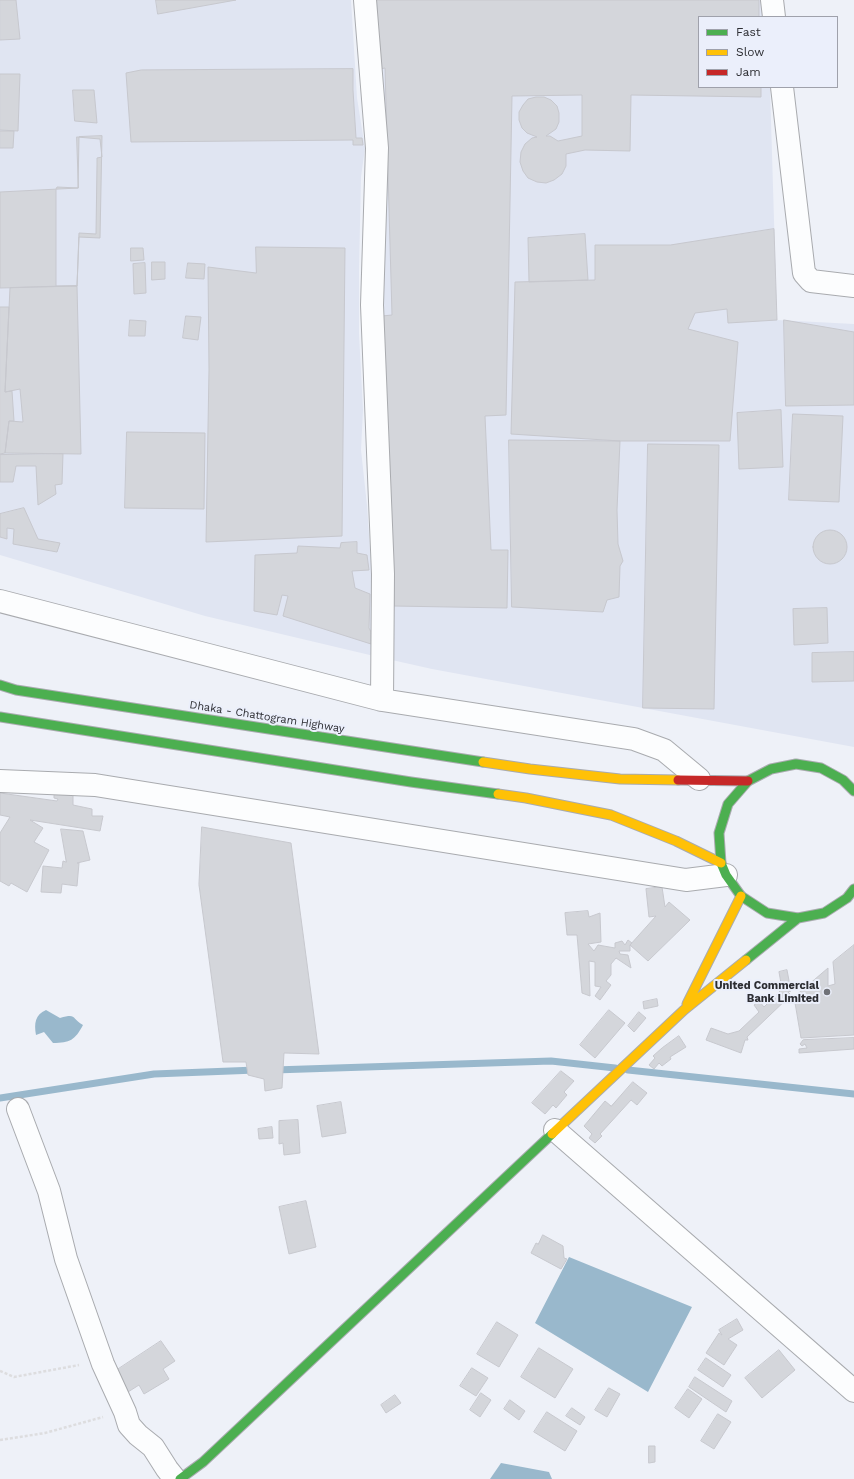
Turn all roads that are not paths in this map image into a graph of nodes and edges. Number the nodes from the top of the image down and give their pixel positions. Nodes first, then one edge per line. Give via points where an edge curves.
1 (365, 0) edge
2 (772, 0) edge
3 (774, 16) edge
4 (782, 88) edge
5 (854, 286) edge
6 (0, 601) edge
7 (0, 685) edge
8 (382, 700) junction
9 (0, 717) edge
10 (854, 775) edge
11 (699, 779) junction
12 (843, 780) junction
13 (0, 781) edge
14 (748, 781) junction
15 (854, 791) edge
16 (724, 869) junction
17 (854, 889) edge
18 (741, 896) junction
19 (798, 918) junction
20 (684, 1010) junction
21 (18, 1109) dead end
22 (555, 1130) junction
23 (854, 1391) edge
24 (175, 1479) edge
25 (180, 1479) edge

1 - 8 street via 376,148 372,305 383,574
2 - 3 street
4 - 5 street via 804,273 811,281
6 - 8 street
7 - 11 main road, Dhaka - Chattogram Highway via 530,769 620,779
8 - 11 street via 634,739 664,750
9 - 16 main road via 526,798 611,815 676,841
10 - 12 main road
11 - 14 main road, Dhaka - Chattogram Highway
12 - 14 main road via 820,768 796,764 771,768
12 - 15 main road
13 - 16 street via 95,785 686,880
14 - 16 main road via 728,804 721,825 719,833
16 - 18 main road
17 - 19 main road via 848,898 824,913
18 - 19 main road via 767,913
18 - 20 main road
19 - 20 main road
20 - 22 main road
21 - 24 street via 49,1191 66,1259 103,1364 129,1425 153,1447
22 - 23 street
22 - 25 main road via 203,1462

